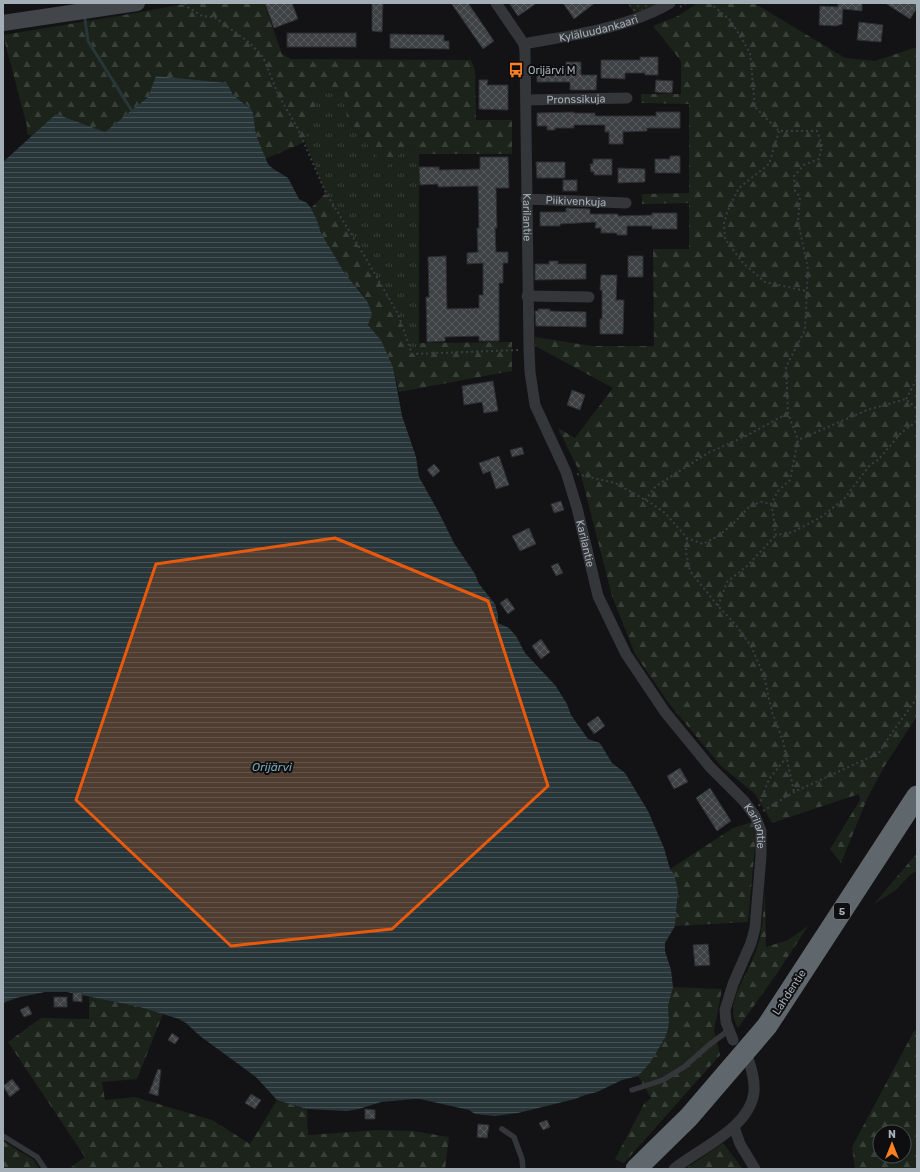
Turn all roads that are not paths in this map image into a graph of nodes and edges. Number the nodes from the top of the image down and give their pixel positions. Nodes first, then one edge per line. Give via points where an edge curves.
1 (137, 3) edge
2 (496, 3) edge
3 (670, 3) edge
4 (3, 23) edge
5 (524, 44) junction
6 (626, 98) dead end
7 (526, 100) junction
8 (526, 199) junction
9 (626, 203) dead end
10 (527, 296) junction
11 (590, 297) dead end
12 (917, 796) edge
13 (731, 1035) joint
14 (749, 1061) dead end
15 (632, 1090) dead end
16 (734, 1127) junction
17 (502, 1129) dead end
18 (3, 1136) edge
19 (45, 1169) edge
20 (523, 1169) edge
21 (636, 1169) edge
22 (674, 1169) edge
23 (755, 1169) edge

1 - 4 street
2 - 5 street
3 - 5 street, Kyläluudankaari via 659,10 622,23
5 - 7 street, Karilantie
6 - 7 street, Pronssikuja
7 - 8 street, Karilantie
8 - 9 street, Piikivenkuja
8 - 10 street, Karilantie
10 - 11 street
10 - 13 street, Karilantie via 530,372 535,405 566,472 598,596 626,654 665,712 710,766 744,801 755,816 761,831 755,928 725,1010
12 - 21 highway, Lahdentie / 5 via 767,1026 689,1117
13 - 15 lane via 709,1045 684,1068 663,1080
14 - 16 street via 754,1077 751,1105
16 - 22 street
16 - 23 street via 740,1144
17 - 20 lane via 514,1137
18 - 19 lane via 37,1157

